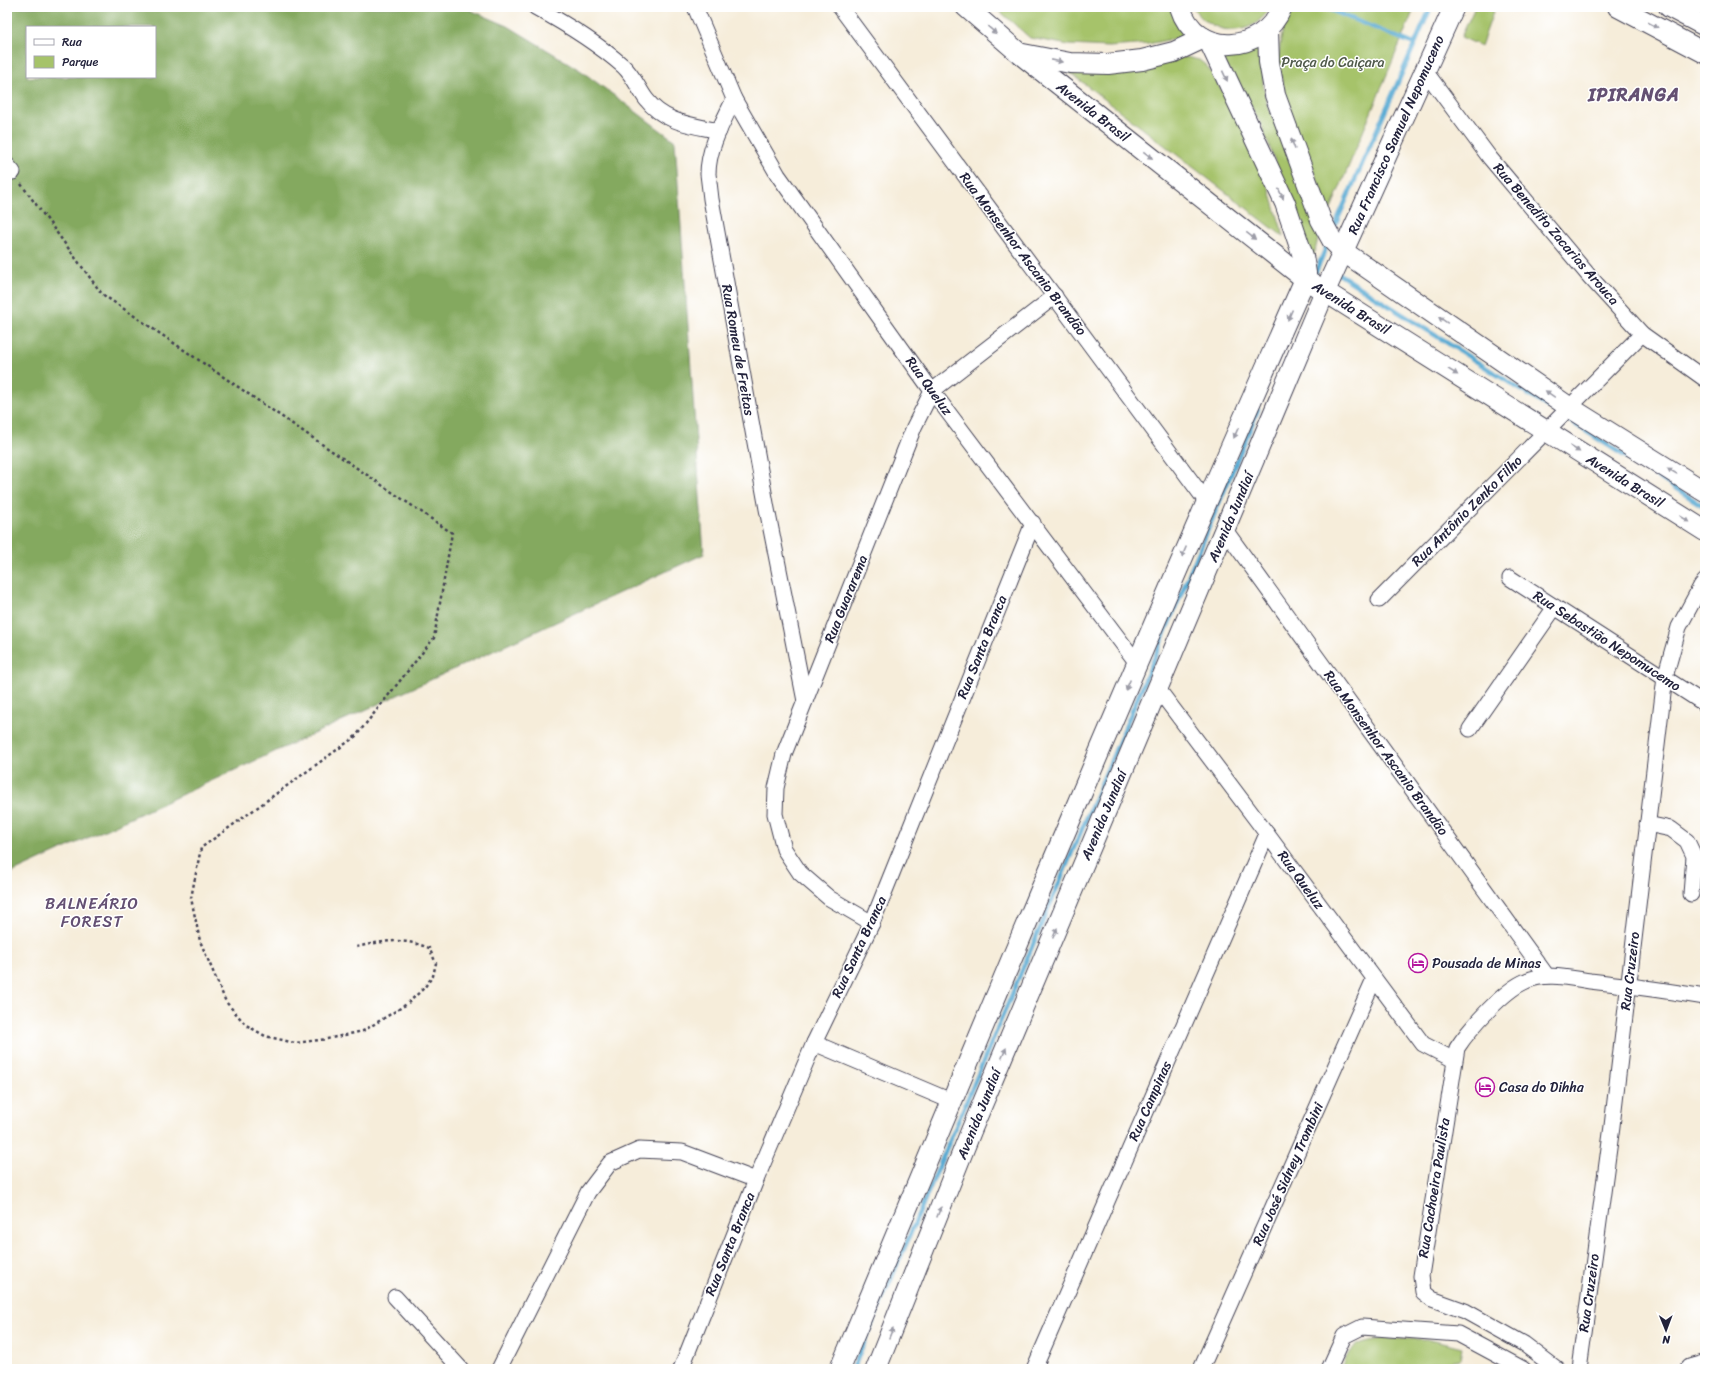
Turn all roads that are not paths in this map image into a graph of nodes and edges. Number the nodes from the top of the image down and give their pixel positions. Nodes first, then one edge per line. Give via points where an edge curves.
1 (535, 7) edge
2 (695, 7) edge
3 (840, 7) edge
4 (966, 7) edge
5 (1180, 7) edge
6 (1282, 7) edge
7 (1454, 7) edge
8 (1618, 7) edge
9 (1669, 7) edge
10 (1705, 26) edge
11 (1268, 30) junction
12 (1206, 40) junction
13 (1019, 53) junction
14 (1705, 53) edge
15 (1425, 70) junction
16 (734, 99) junction
17 (719, 131) junction
18 (1338, 252) junction
19 (1318, 285) junction
20 (1055, 296) junction
21 (1642, 334) junction
22 (1705, 379) edge
23 (932, 391) junction
24 (1558, 418) junction
25 (1705, 492) edge
26 (1206, 500) junction
27 (1033, 522) junction
28 (1225, 530) junction
29 (1705, 531) edge
30 (1510, 578) dead end
31 (1705, 581) edge
32 (1379, 600) dead end
33 (1555, 607) junction
34 (1138, 663) junction
35 (1665, 677) junction
36 (1158, 689) junction
37 (805, 701) junction
38 (1705, 704) edge
39 (1470, 729) dead end
40 (1648, 824) junction
41 (1267, 834) junction
42 (1691, 894) dead end
43 (872, 923) junction
44 (1547, 976) junction
45 (1374, 979) junction
46 (1628, 985) junction
47 (1705, 998) edge
48 (814, 1043) junction
49 (1454, 1060) junction
50 (951, 1101) junction
51 (756, 1180) junction
52 (394, 1297) dead end
53 (1705, 1365) edge
54 (461, 1369) edge
55 (499, 1369) edge
56 (680, 1369) edge
57 (840, 1369) edge
58 (876, 1369) edge
59 (1034, 1369) edge
60 (1201, 1369) edge
61 (1329, 1369) edge
62 (1523, 1369) edge
63 (1557, 1369) edge
64 (1579, 1369) edge
65 (1691, 1369) edge

1 - 17 street via 570,26 610,54 626,69 658,112 682,123
2 - 16 street
3 - 20 street, Rua Monsenhor Ascanio Brandão
4 -> 13 main road, Avenida Brasil
5 - 12 main road via 1194,32
6 - 11 main road
7 - 15 main road, Rua Francisco Samuel Nepomuceno
8 -> 14 main road
9 - 10 main road
11 - 12 main road via 1254,39 1237,44 1223,45
18 -> 11 main road via 1321,220 1275,95 1269,62
13 -> 12 main road via 1070,63 1108,64 1142,60
12 -> 19 main road via 1285,204 1306,272
13 -> 19 main road, Avenida Brasil
15 - 18 main road, Rua Francisco Samuel Nepomuceno
15 - 21 street, Rua Benedito Zacarias Arouca via 1490,158 1590,277
16 - 17 street, Rua Romeu de Freitas
16 - 23 street, Rua Queluz via 778,175
17 - 37 street, Rua Romeu de Freitas via 710,157 708,173 711,199 766,509
18 - 19 main road, Avenida Jundiaí
24 -> 18 main road, Avenida Brasil
19 -> 24 main road, Avenida Brasil
19 -> 26 main road, Avenida Jundiaí
19 - 28 main road, Avenida Jundiaí
20 - 23 street, Rua Guararema
20 - 26 street, Rua Monsenhor Ascanio Brandão
21 - 22 street, Rua Benedito Zacarias Arouca
21 - 24 street, Rua Antônio Zenko Filho
23 - 27 street, Rua Queluz
23 - 37 street, Rua Guararema via 914,427
25 -> 24 main road, Avenida Brasil
24 -> 29 main road, Avenida Brasil
24 - 32 street, Rua Antônio Zenko Filho
26 -> 34 main road, Avenida Jundiaí
27 - 34 street, Rua Queluz
27 - 43 street, Rua Santa Branca
28 - 36 main road, Avenida Jundiaí
28 - 44 street, Rua Monsenhor Ascanio Brandão
30 - 33 street, Rua Sebastião Nepomucemo
31 - 35 street, Rua Cruzeiro via 1678,627
33 - 35 street, Rua Sebastião Nepomucemo
33 - 39 street
34 -> 50 main road, Avenida Jundiaí
35 - 38 street, Rua Sebastião Nepomucemo
35 - 40 street, Rua Cruzeiro
36 - 41 street, Rua Queluz
58 -> 36 main road, Avenida Jundiaí via 971,1131
37 - 43 street, Rua Guararema via 784,754 776,788 775,814 784,849 800,873 829,898
40 - 42 street via 1671,829 1687,841 1694,856
40 - 46 street, Rua Cruzeiro
41 - 45 street, Rua Queluz
41 - 59 street, Rua Campinas
43 - 48 street, Rua Santa Branca
44 - 46 street, Rua Cachoeira Paulista
44 - 49 street, Rua Cachoeira Paulista via 1527,980 1513,987 1468,1032 1457,1048
45 - 49 street, Rua Queluz via 1423,1044
45 - 60 street, Rua José Sidney Trombini
46 - 47 street, Rua Cachoeira Paulista
46 - 64 street, Rua Cruzeiro
48 - 50 street
48 - 51 street, Rua Santa Branca
49 - 63 street, Rua Cachoeira Paulista via 1421,1276 1423,1292 1432,1299 1465,1312 1524,1344
50 - 57 main road, Avenida Jundiaí
51 - 55 street via 682,1152 639,1150 610,1163 588,1192
51 - 56 street, Rua Santa Branca
52 - 54 street
53 - 65 main road
61 - 62 street via 1344,1336 1362,1327 1458,1334

